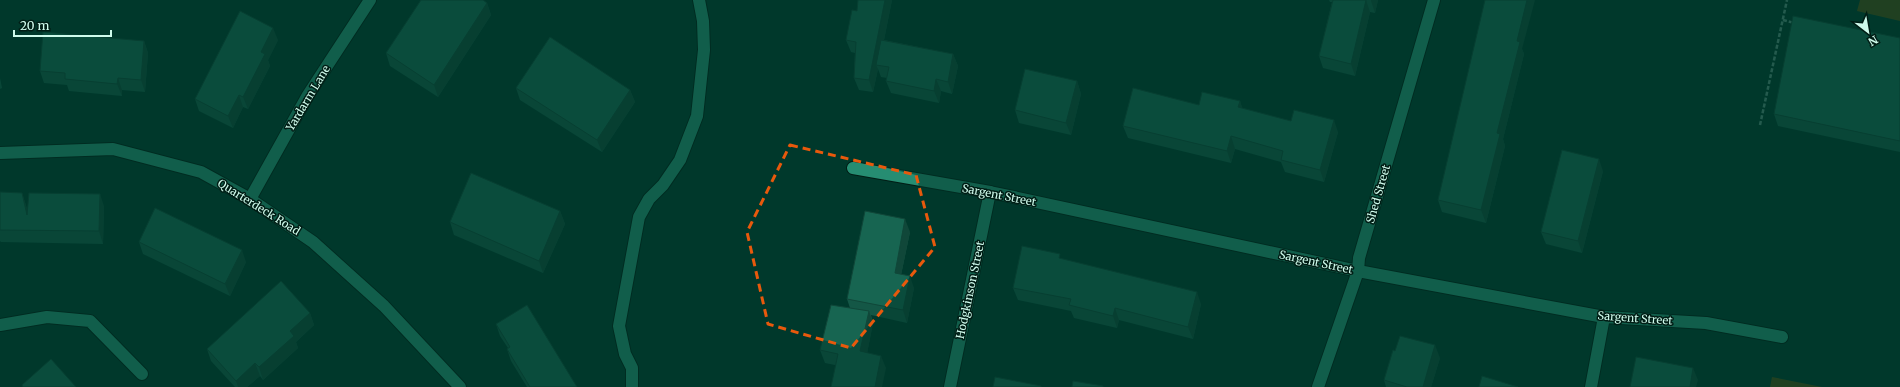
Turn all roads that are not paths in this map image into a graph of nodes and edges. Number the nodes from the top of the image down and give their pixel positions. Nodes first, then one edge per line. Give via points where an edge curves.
1 (370, 0) edge
2 (699, 0) edge
3 (1434, 0) edge
4 (0, 153) edge
5 (852, 168) dead end
6 (990, 192) junction
7 (250, 199) junction
8 (1358, 271) junction
9 (1604, 317) junction
10 (0, 325) edge
11 (1782, 337) dead end
12 (142, 374) dead end
13 (460, 387) edge
14 (632, 387) edge
15 (950, 387) edge
16 (1318, 387) edge
17 (1591, 387) edge

1 - 7 street, Yardarm Lane via 308,95
2 - 14 street via 704,50 697,116 680,160 663,185 649,199 639,217 619,326 625,354 632,368
3 - 8 street, Shed Street via 1359,258
4 - 7 street, Quarterdeck Road via 113,149 201,172
5 - 6 street, Sargent Street
6 - 8 street, Sargent Street
6 - 15 street, Hodgkinson Street
7 - 13 street, Quarterdeck Road via 313,242 384,306
8 - 9 street, Sargent Street
8 - 16 street, Shed Street
9 - 11 street, Sargent Street via 1706,323
9 - 17 street
10 - 12 street via 47,317 90,321

